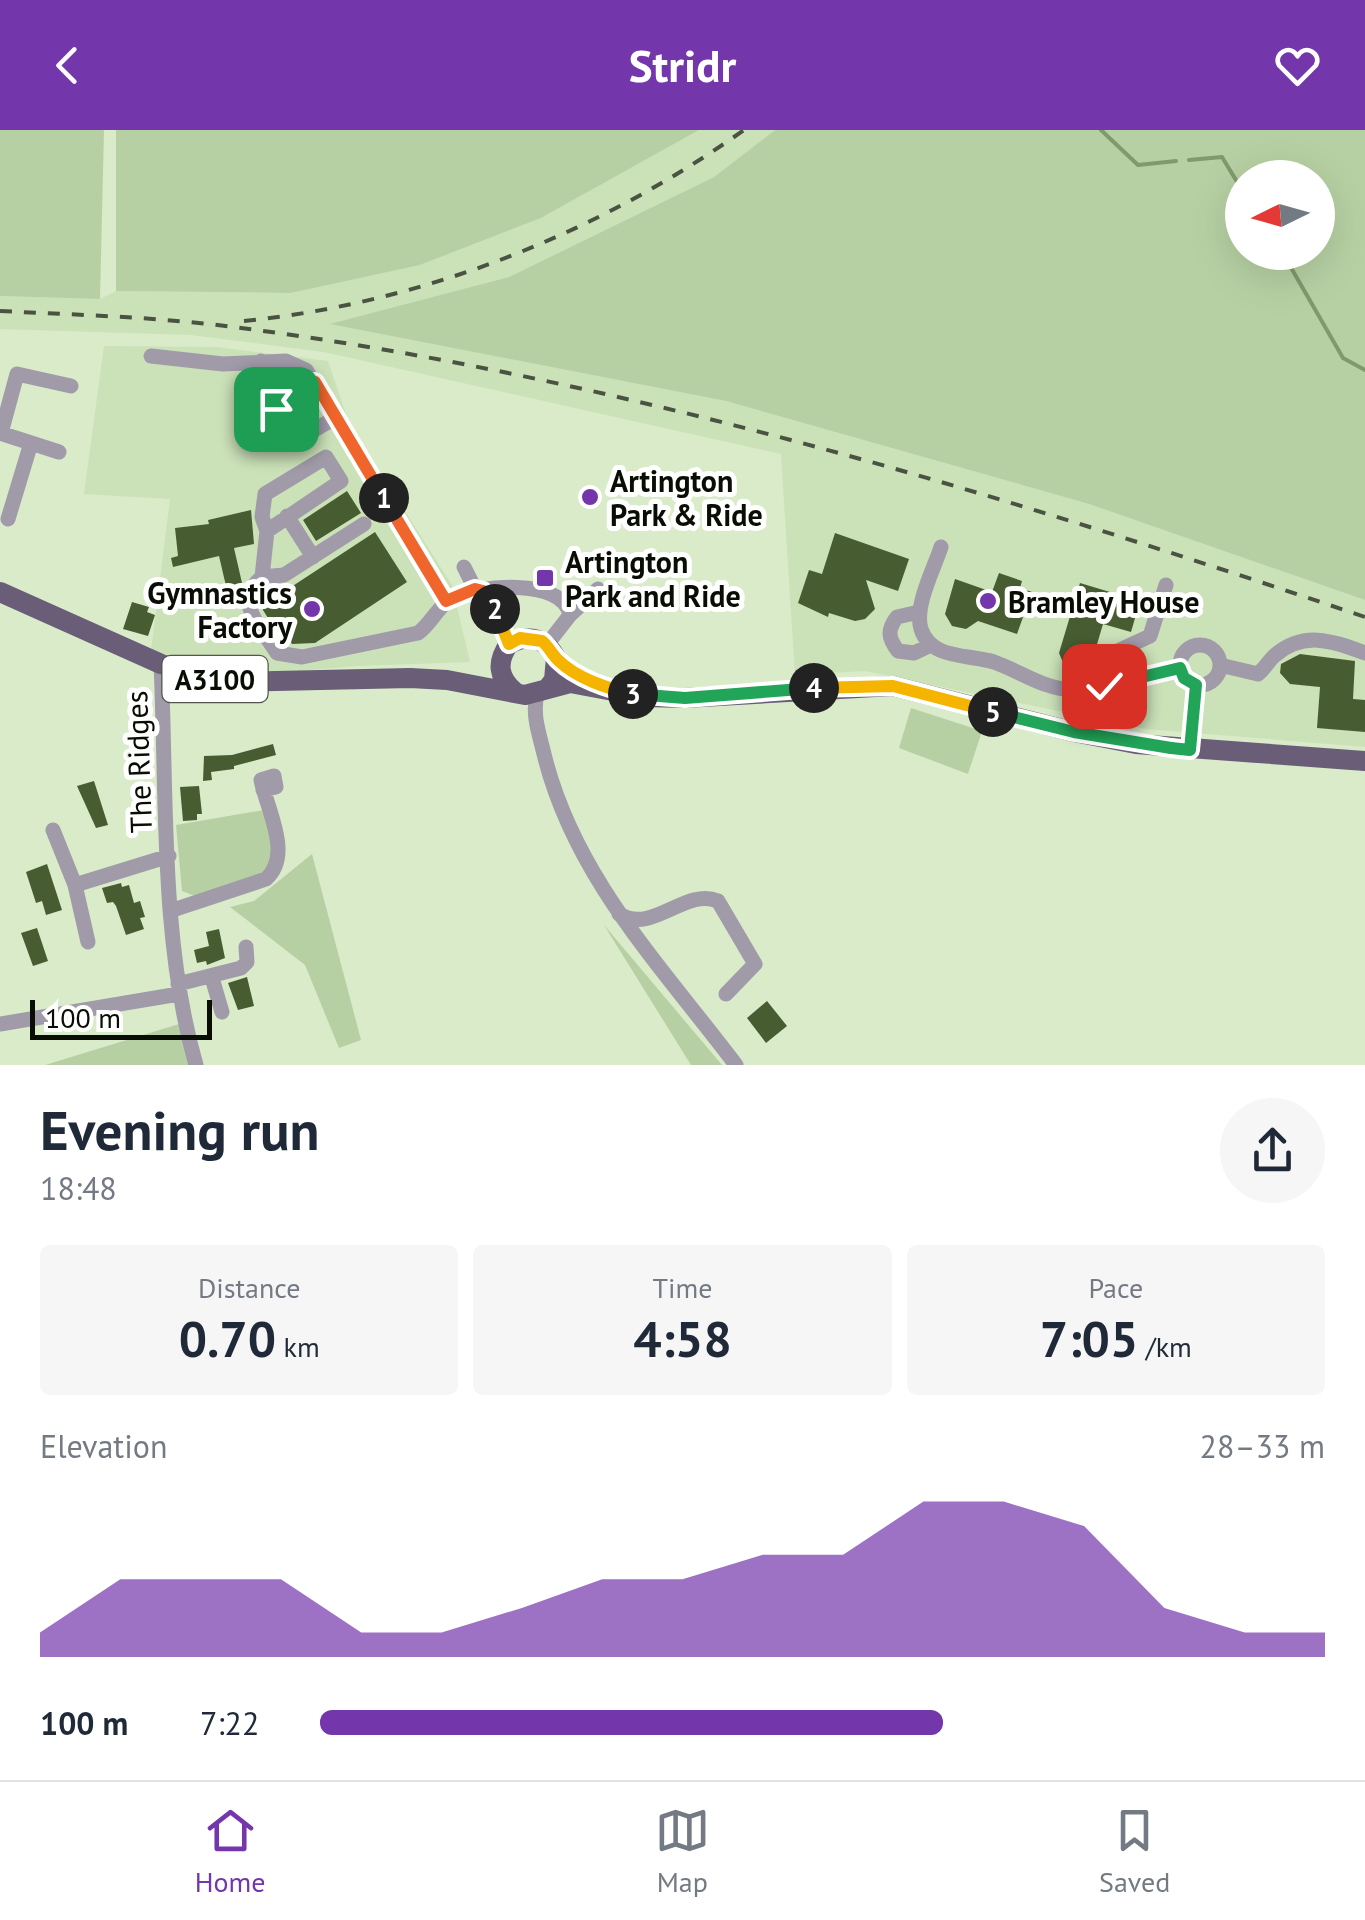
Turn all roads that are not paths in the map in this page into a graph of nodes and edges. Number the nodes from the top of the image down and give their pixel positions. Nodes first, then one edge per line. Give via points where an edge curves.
1 (151, 356) dead end
2 (261, 362) junction
3 (8, 373) edge
4 (315, 382) junction
5 (71, 386) dead end
6 (337, 417) junction
7 (0, 433) edge
8 (293, 442) dead end
9 (31, 444) junction
10 (59, 452) dead end
11 (286, 516) junction
12 (8, 519) dead end
13 (364, 524) dead end
14 (268, 531) junction
15 (942, 547) dead end
16 (313, 557) junction
17 (464, 567) dead end
18 (262, 578) junction
19 (1166, 585) dead end
20 (506, 586) junction
21 (598, 589) dead end
22 (479, 590) junction
23 (0, 592) edge
24 (446, 601) junction
25 (494, 607) junction
26 (919, 612) junction
27 (570, 615) junction
28 (930, 646) junction
29 (506, 648) junction
30 (1365, 652) edge
31 (554, 653) junction
32 (162, 664) junction
33 (1220, 665) junction
34 (1180, 668) junction
35 (447, 680) junction
36 (1196, 685) junction
37 (1104, 686) junction
38 (613, 690) junction
39 (515, 692) junction
40 (542, 692) junction
41 (1190, 750) junction
42 (1365, 761) edge
43 (263, 790) dead end
44 (53, 830) dead end
45 (169, 856) junction
46 (76, 885) junction
47 (172, 910) junction
48 (616, 913) junction
49 (88, 942) dead end
50 (246, 947) dead end
51 (212, 978) junction
52 (178, 989) junction
53 (726, 994) dead end
54 (222, 1012) dead end
55 (0, 1024) edge
56 (196, 1065) edge
57 (736, 1065) edge

1 - 2 street
2 - 4 street via 297,365
2 - 4 street via 262,404 269,409
3 - 5 street
3 - 7 street
4 - 6 street
6 - 8 street
6 - 24 street
7 - 9 street
9 - 10 street
9 - 12 street
11 - 14 street
11 - 14 street via 341,481 326,457 265,494
11 - 16 street
13 - 16 street
14 - 18 street
15 - 26 street
16 - 18 street via 284,576
17 - 22 street
18 - 24 street via 250,588 249,608 277,653 302,657 418,633
19 - 37 street via 1150,636 1111,654
20 - 22 street
20 - 25 street
20 - 27 street via 557,594
21 - 27 street
22 - 24 street
22 - 25 street
23 - 32 main road, A3100
25 - 29 street
26 - 28 street
26 - 28 street via 897,617 890,640 914,654
27 - 31 street via 548,642
28 - 37 street via 992,661 1042,685
29 - 31 main road via 532,638
29 - 35 main road, A3100 via 469,677
29 - 39 main road via 501,674
30 - 33 street via 1311,638 1286,648 1258,674
31 - 38 main road
31 - 40 main road via 554,680
32 - 35 main road, A3100 via 207,678 272,684
32 - 45 street, The Ridges
33 - 34 street via 1212,649 1199,645 1185,652
33 - 36 street via 1212,681
34 - 36 street
34 - 37 street
35 - 39 main road, A3100
36 - 41 street
38 - 40 main road via 570,684
38 - 41 main road via 685,698 893,686 1074,732
39 - 40 main road
40 - 48 street via 533,710 548,772 576,844
41 - 42 main road
43 - 47 street via 279,857 276,870
44 - 46 street
45 - 46 street, The Ridges
45 - 47 street, The Ridges
46 - 49 street
47 - 52 street, The Ridges
48 - 53 street via 643,920 702,898 718,902 755,964
48 - 57 street
50 - 51 street via 248,962
51 - 52 street
51 - 54 street
52 - 55 street
52 - 56 street, The Ridges

